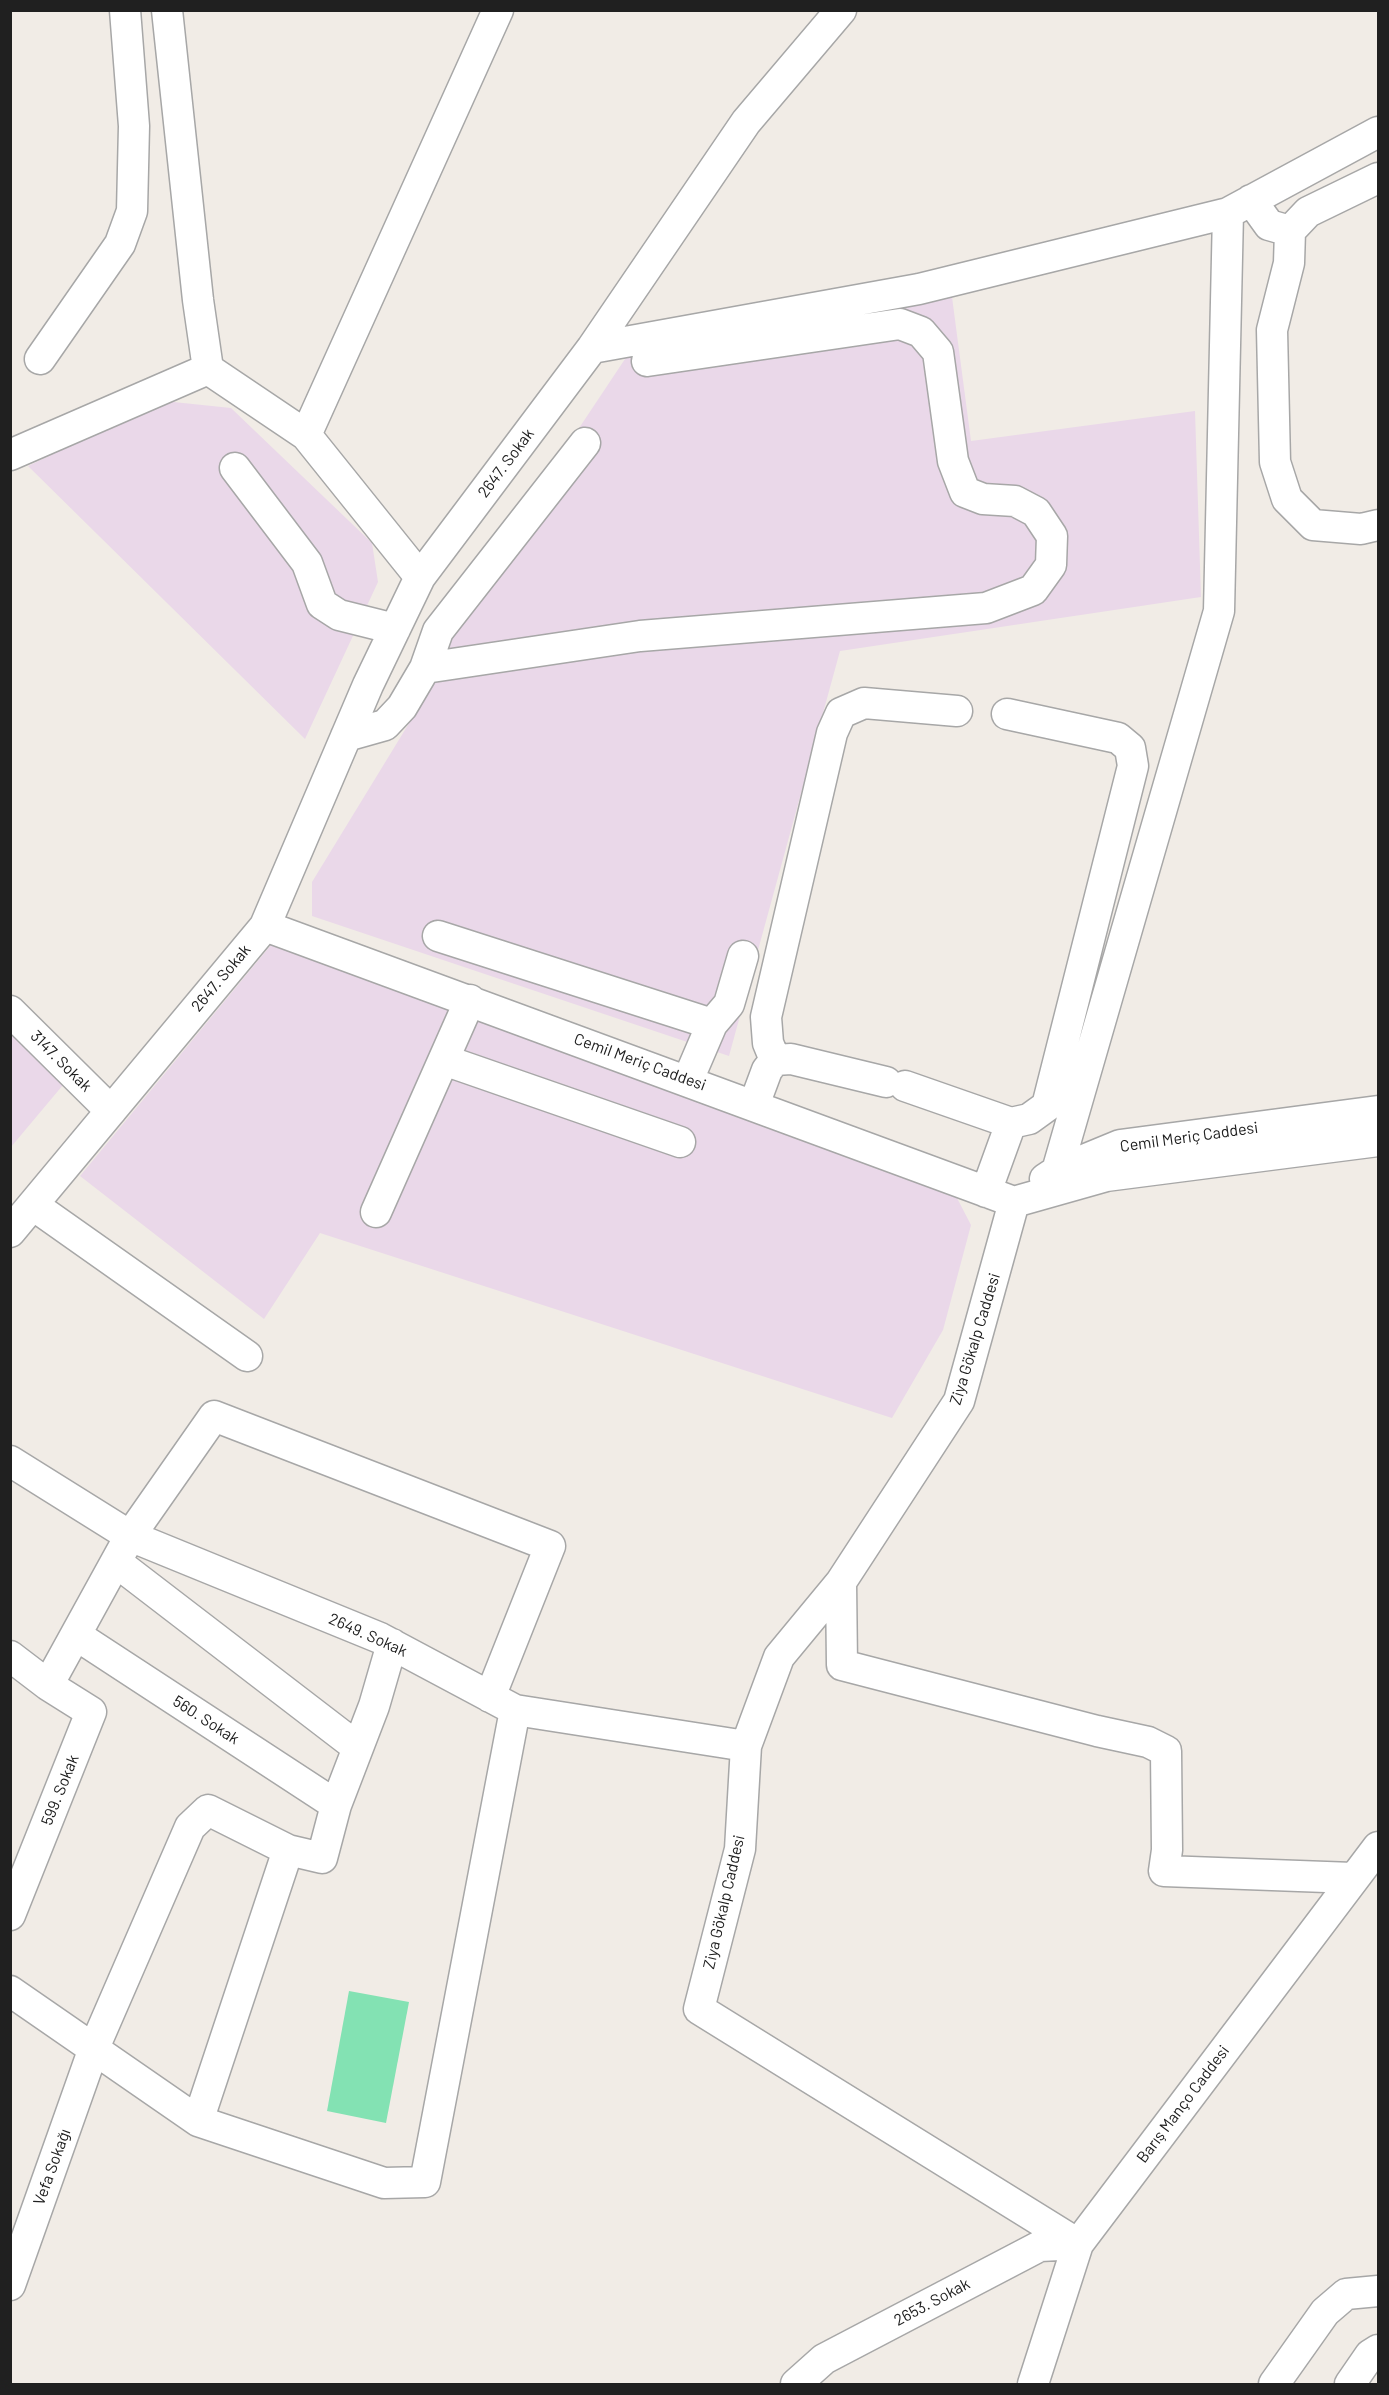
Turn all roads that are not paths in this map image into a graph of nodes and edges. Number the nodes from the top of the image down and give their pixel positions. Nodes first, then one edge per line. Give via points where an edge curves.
1 (125, 10) edge
2 (167, 10) edge
3 (498, 10) edge
4 (842, 10) edge
5 (1378, 132) edge
6 (1378, 178) edge
7 (1239, 206) junction
8 (1290, 231) junction
9 (1225, 328) junction
10 (1272, 330) junction
11 (592, 348) junction
12 (40, 359) dead end
13 (647, 361) dead end
14 (208, 369) junction
15 (306, 435) junction
16 (585, 443) dead end
17 (10, 456) edge
18 (234, 468) dead end
19 (1378, 525) edge
20 (420, 577) junction
21 (395, 629) junction
22 (425, 668) junction
23 (957, 711) dead end
24 (1007, 714) dead end
25 (346, 736) junction
26 (265, 926) junction
27 (438, 936) dead end
28 (743, 956) dead end
29 (470, 1000) junction
30 (10, 1011) edge
31 (712, 1024) junction
32 (444, 1060) junction
33 (775, 1060) junction
34 (688, 1080) junction
35 (754, 1105) junction
36 (111, 1111) junction
37 (1378, 1112) edge
38 (1011, 1123) junction
39 (1378, 1141) edge
40 (680, 1142) dead end
41 (1058, 1171) junction
42 (986, 1192) junction
43 (1014, 1202) junction
44 (33, 1205) junction
45 (376, 1212) dead end
46 (10, 1232) edge
47 (247, 1356) dead end
48 (10, 1461) edge
49 (130, 1536) junction
50 (116, 1562) junction
51 (841, 1582) junction
52 (76, 1635) junction
53 (392, 1644) junction
54 (10, 1656) edge
55 (48, 1685) junction
56 (502, 1704) junction
57 (746, 1746) junction
58 (357, 1747) junction
59 (336, 1805) junction
60 (1378, 1847) edge
61 (288, 1850) junction
62 (1353, 1878) junction
63 (10, 1916) edge
64 (10, 1991) edge
65 (94, 2048) junction
66 (198, 2121) junction
67 (1078, 2244) junction
68 (10, 2285) edge
69 (1378, 2291) edge
70 (1378, 2350) edge
71 (796, 2385) edge
72 (1034, 2385) edge
73 (1274, 2385) edge
74 (1350, 2385) edge

1 - 12 street via 135,126 132,211 120,244
2 - 14 street
3 - 15 street
4 - 11 street, 2647. Sokak via 746,122
5 - 7 street
6 - 8 street via 1308,212
7 - 8 street via 1269,225
7 - 9 street
7 - 11 street via 919,289
8 - 10 street via 1289,263
9 - 10 street
9 - 41 street via 1219,611
10 - 19 street via 1275,462 1287,499 1313,525 1361,529
11 - 20 street, 2647. Sokak
13 - 22 street via 900,324 921,332 938,352 953,461 964,492 982,499 1015,501 1036,512 1052,536 1051,565 1033,590 986,608 640,636
14 - 15 street
14 - 17 street
15 - 20 street
16 - 22 street via 438,632
18 - 21 street via 307,563 322,604 339,615
20 - 21 street, 2647. Sokak
21 - 25 street, 2647. Sokak
22 - 25 street via 402,706 385,725
23 - 33 street via 864,703 841,713 832,733 766,1017 768,1043
24 - 38 street via 1118,738 1130,748 1133,766 1047,1106 1029,1119
25 - 26 street, 2647. Sokak
26 - 29 street, Cemil Meriç Caddesi
26 - 36 street, 2647. Sokak
27 - 31 street
28 - 31 street via 729,1004
29 - 32 street
29 - 34 street, Cemil Meriç Caddesi
30 - 36 street, 3147. Sokak
31 - 34 street
32 - 40 street
32 - 45 street
33 - 35 street via 767,1070
33 - 38 street via 791,1059 895,1084
34 - 35 street, Cemil Meriç Caddesi
35 - 42 street, Cemil Meriç Caddesi
36 - 44 street, 2647. Sokak
37 - 41 street, Cemil Meriç Caddesi via 1120,1145
38 - 42 street
39 - 43 street, Cemil Meriç Caddesi via 1106,1176
41 - 43 street, Cemil Meriç Caddesi
42 - 43 street, Cemil Meriç Caddesi
43 - 51 street, Ziya Gökalp Caddesi via 959,1401
44 - 46 street, 2647. Sokak
44 - 47 street
48 - 49 street, 2649. Sokak
49 - 50 street
49 - 53 street, 2649. Sokak
49 - 56 street via 214,1416 549,1546
50 - 52 street
50 - 58 street
51 - 57 street, Ziya Gökalp Caddesi via 779,1658
51 - 62 street via 842,1665 1148,1742 1166,1751 1164,1871
52 - 55 street
52 - 59 street, 560. Sokak
53 - 56 street, 2649. Sokak
53 - 58 street
54 - 55 street
55 - 63 street, 599. Sokak via 91,1712
56 - 57 street, 2649. Sokak
56 - 66 street via 425,2182 384,2183
57 - 67 street, Ziya Gökalp Caddesi via 740,1849 699,2009
58 - 59 street
59 - 61 street via 322,1858
60 - 62 street, Barış Manço Caddesi
61 - 65 street, Vefa Sokağı via 208,1810 190,1827
61 - 66 street
62 - 67 street, Barış Manço Caddesi
64 - 65 street
65 - 66 street
65 - 68 street, Vefa Sokağı
67 - 71 street, 2653. Sokak via 1040,2246 824,2359
67 - 72 street, Barış Manço Caddesi
69 - 73 street via 1346,2294 1325,2312
70 - 74 street via 1370,2355

